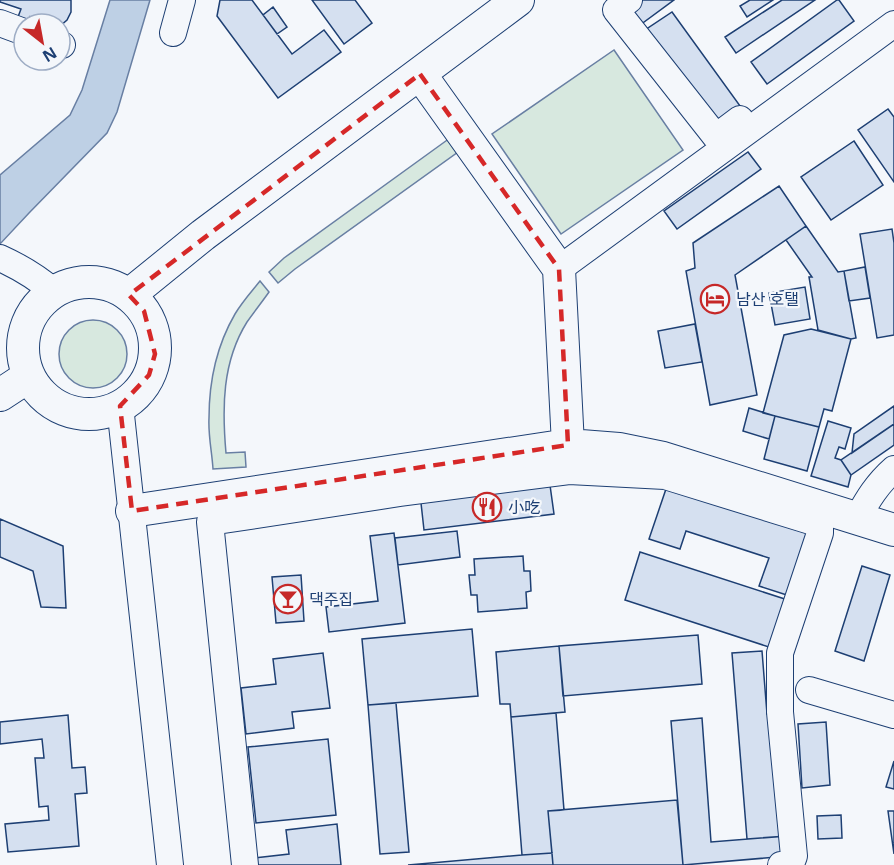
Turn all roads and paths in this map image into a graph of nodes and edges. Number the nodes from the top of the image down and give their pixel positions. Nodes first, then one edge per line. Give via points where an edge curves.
1 (182, 0) edge
2 (518, 0) edge
3 (629, 0) edge
4 (894, 4) edge
5 (894, 24) edge
6 (173, 33) dead end
7 (420, 74) junction
8 (0, 258) edge
9 (559, 269) junction
10 (54, 292) junction
11 (129, 295) junction
12 (29, 376) junction
13 (0, 396) edge
14 (120, 406) junction
15 (568, 445) junction
16 (894, 469) edge
17 (132, 511) junction
18 (857, 519) junction
19 (894, 530) edge
20 (808, 690) dead end
21 (894, 715) edge
22 (170, 865) edge
23 (245, 865) edge
24 (782, 865) edge

1 - 6 street
2 - 7 main road
3 - 4 street via 616,10 716,137
5 - 9 street
7 - 9 main road
7 - 11 main road via 203,235
8 - 10 street via 25,270
9 - 15 main road
10 - 11 main road via 63,286 86,282 108,284
10 - 12 main road via 32,314 24,334 23,356
11 - 14 main road via 144,311 153,332 155,354 138,393
12 - 13 main road
12 - 14 main road via 41,394 58,406 79,413 100,413
14 - 17 street
15 - 17 main road
15 - 18 main road via 663,458
16 - 18 street via 873,491
17 - 22 street
18 - 19 main road
20 - 21 street
23 - 24 street via 210,522 569,471 665,476 820,524 780,653 780,712 794,856 791,864

